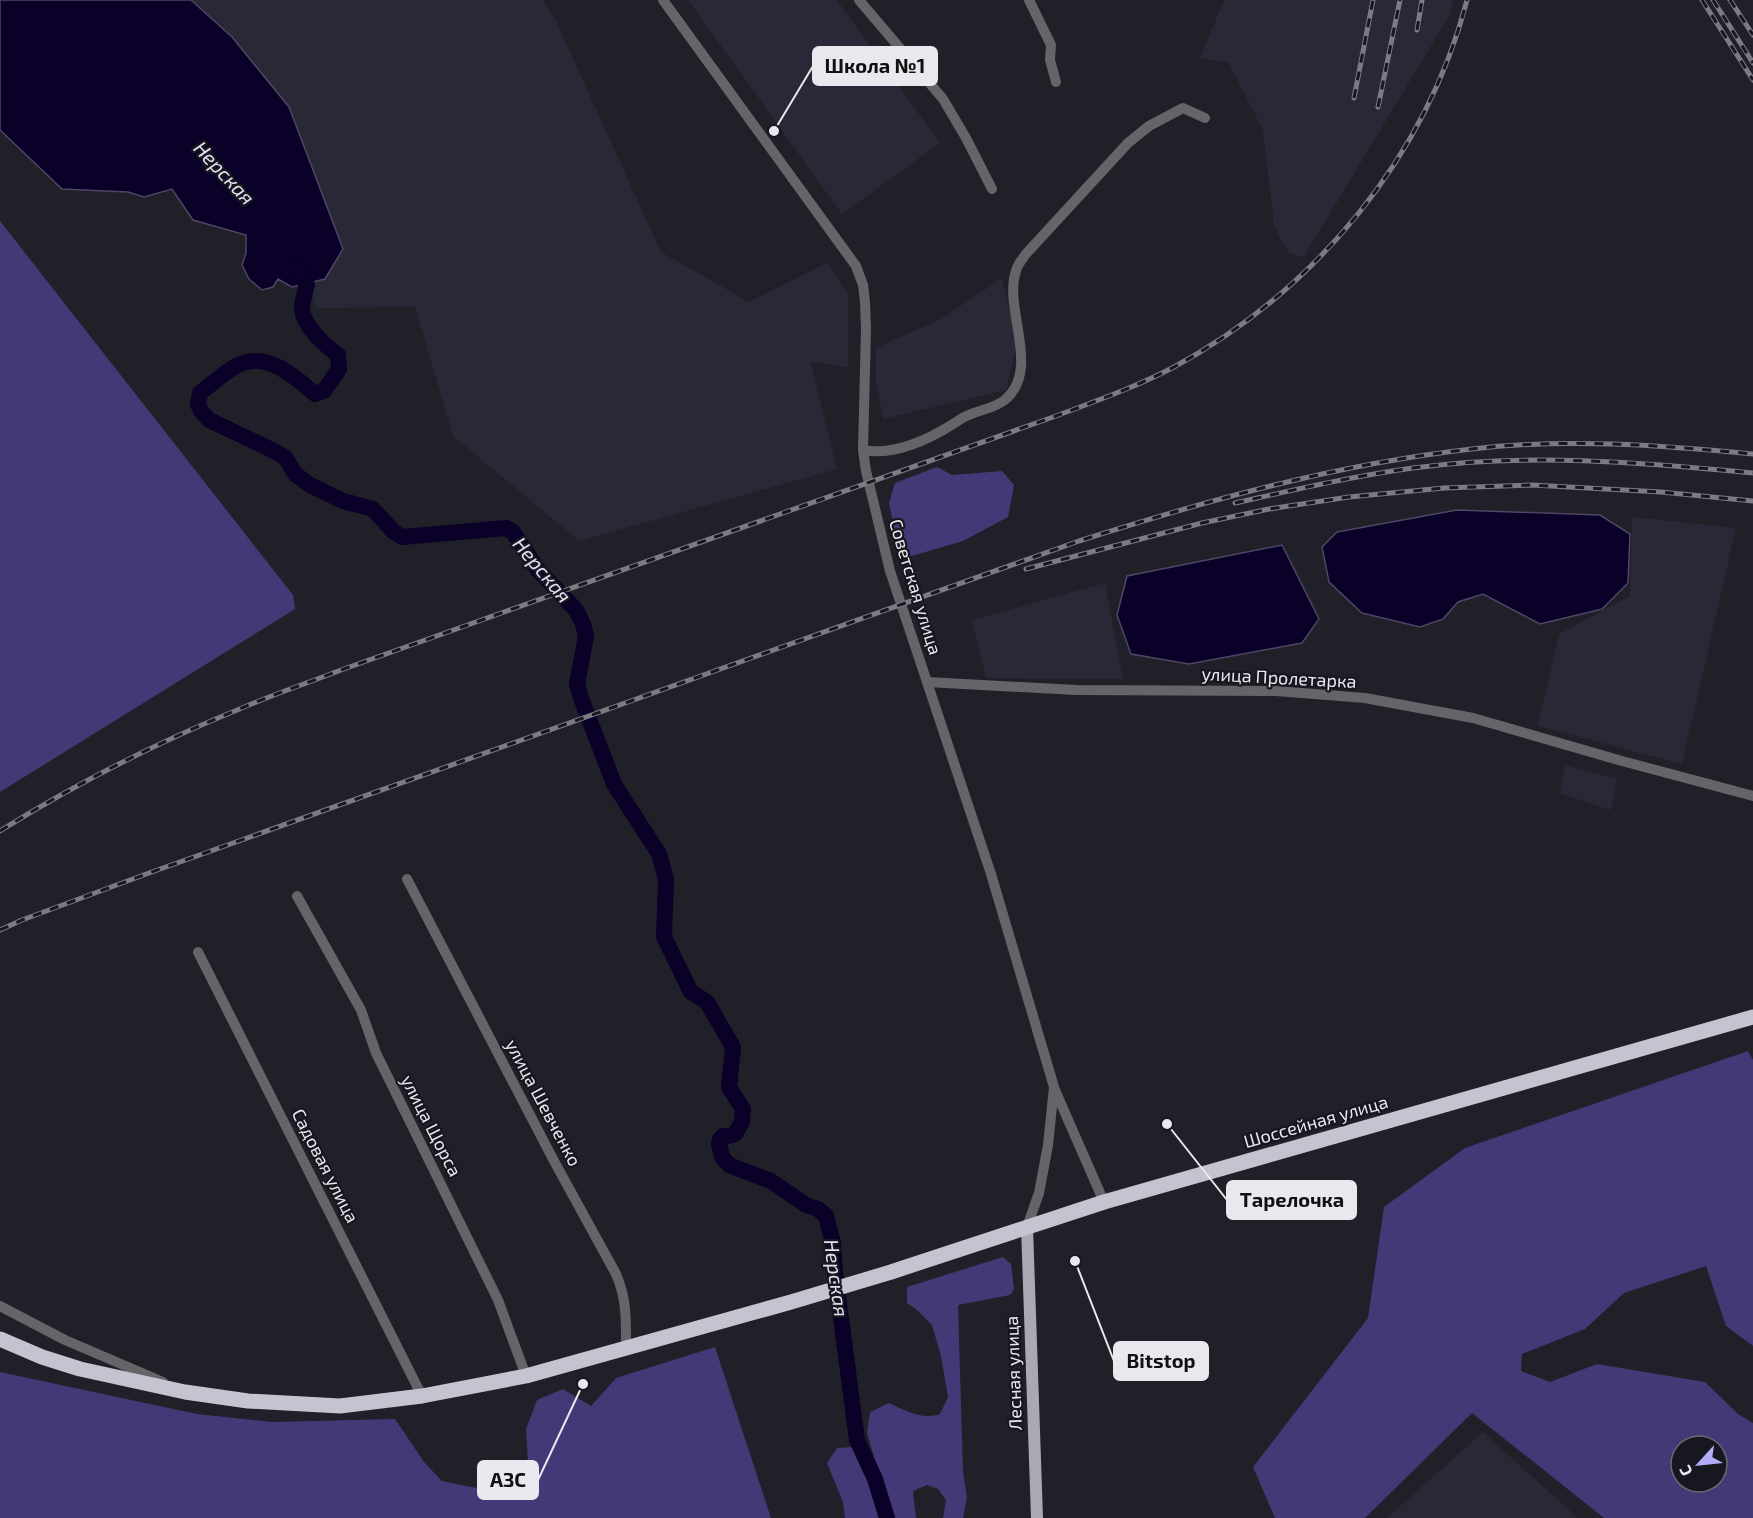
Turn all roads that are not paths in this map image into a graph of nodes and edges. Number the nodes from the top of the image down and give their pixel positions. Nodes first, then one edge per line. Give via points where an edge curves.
1 (663, 0) edge
2 (859, 0) edge
3 (1029, 0) edge
4 (1056, 82) dead end
5 (1205, 118) dead end
6 (992, 189) dead end
7 (862, 450) junction
8 (927, 682) junction
9 (1753, 796) edge
10 (407, 879) dead end
11 (297, 896) dead end
12 (198, 952) dead end
13 (1753, 1017) edge
14 (1054, 1086) junction
15 (1104, 1202) junction
16 (1027, 1227) junction
17 (0, 1306) edge
18 (0, 1339) edge
19 (626, 1348) junction
20 (526, 1376) junction
21 (185, 1392) junction
22 (422, 1396) junction
23 (1037, 1518) edge

1 - 7 street, Советская улица via 856,266 863,285 866,328
2 - 6 street via 943,99
3 - 4 street via 1051,45
5 - 7 street via 1183,108 1149,126 1128,143 1025,255 1016,271 1014,289 1022,367 1008,397 920,441 891,450
7 - 8 street, Советская улица via 890,571
8 - 9 street, улица Пролетарка via 1076,690 1276,691 1365,698 1473,718
8 - 14 street, Советская улица via 991,874
10 - 19 street, улица Шевченко via 616,1274 625,1301
11 - 20 street, улица Щорса via 361,1010 376,1053 498,1300
12 - 22 street, Садовая улица
13 - 15 highway, Шоссейная улица
14 - 15 street
14 - 16 street, Советская улица via 1039,1193
15 - 16 highway, Шоссейная улица
16 - 19 highway, Шоссейная улица via 891,1272
16 - 23 main road, Лесная улица
17 - 21 street via 65,1340
18 - 21 highway, Шоссейная улица via 80,1369
19 - 20 highway, Шоссейная улица
20 - 22 highway, Шоссейная улица
21 - 22 highway, Шоссейная улица via 248,1401 340,1406

